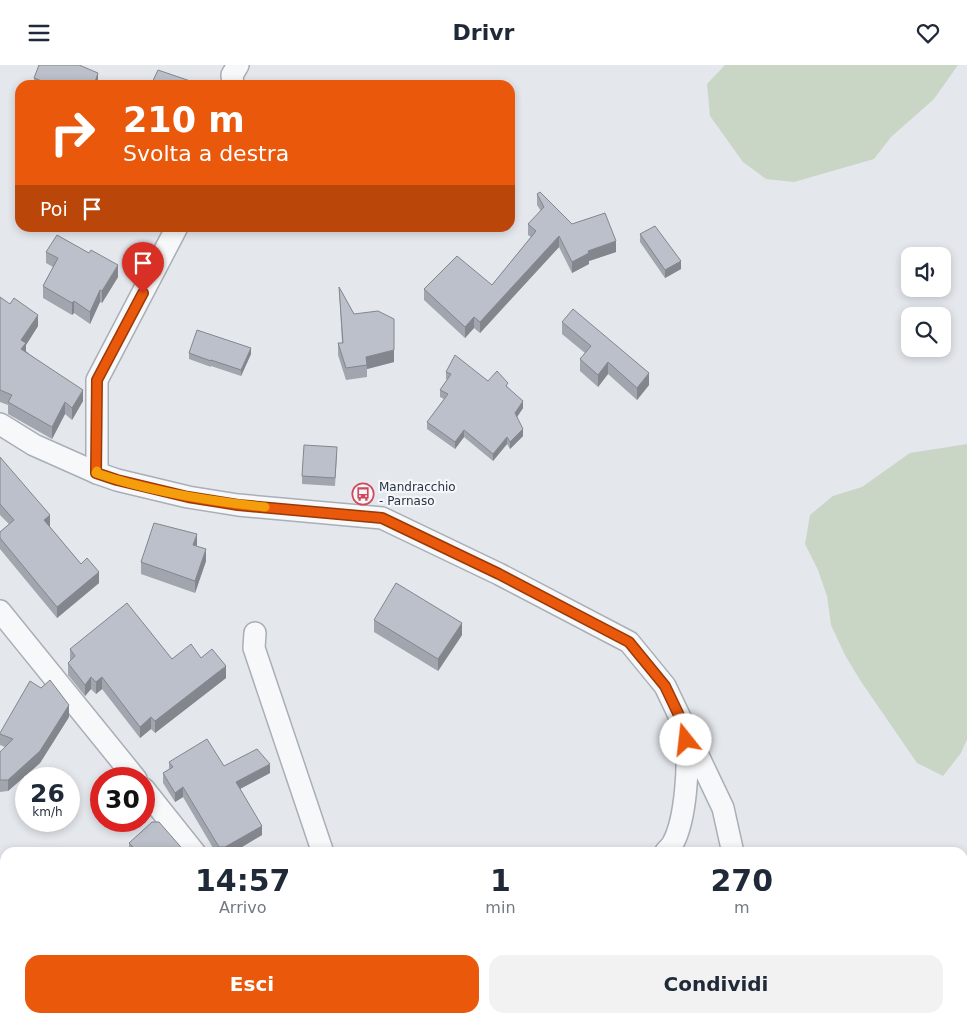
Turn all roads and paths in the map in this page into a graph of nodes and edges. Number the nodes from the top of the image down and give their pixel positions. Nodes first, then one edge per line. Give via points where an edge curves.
1 (238, 65) edge
2 (232, 80) edge
3 (174, 232) edge
4 (0, 424) edge
5 (96, 473) junction
6 (0, 611) edge
7 (255, 633) dead end
8 (685, 728) junction
9 (126, 767) edge
10 (155, 803) edge
11 (190, 847) edge
12 (321, 847) edge
13 (670, 847) edge
14 (733, 847) edge

1 - 2 street
3 - 5 street via 97,380
4 - 5 street via 34,445
5 - 8 street via 171,493 230,503 382,518 629,642 665,686
6 - 9 street
7 - 12 street via 254,648
8 - 13 street via 687,752 683,813
8 - 14 street via 723,808
10 - 11 street

